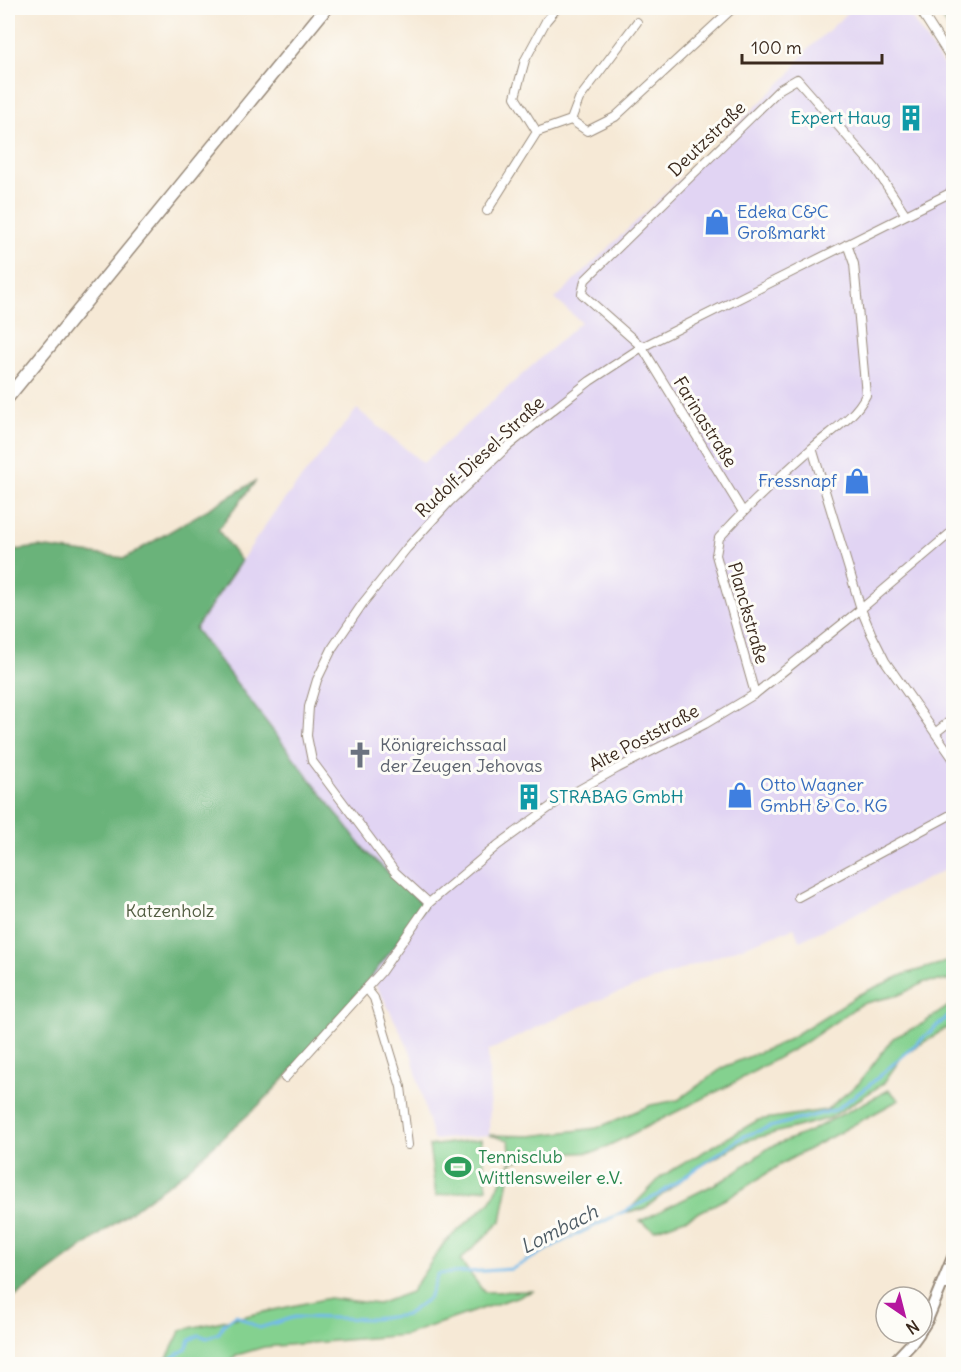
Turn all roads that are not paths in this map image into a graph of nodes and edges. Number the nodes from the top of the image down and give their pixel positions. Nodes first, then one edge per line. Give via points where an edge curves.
1 (318, 8) edge
2 (326, 8) edge
3 (557, 8) edge
4 (733, 8) edge
5 (919, 8) edge
6 (637, 22) dead end
7 (300, 38) junction
8 (954, 63) edge
9 (571, 120) junction
10 (537, 132) junction
11 (954, 191) edge
12 (487, 211) dead end
13 (906, 214) junction
14 (847, 244) junction
15 (642, 347) junction
16 (8, 397) edge
17 (812, 448) junction
18 (743, 512) junction
19 (954, 530) edge
20 (861, 609) junction
21 (755, 694) junction
22 (954, 718) edge
23 (935, 733) junction
24 (954, 760) edge
25 (954, 813) edge
26 (798, 897) dead end
27 (429, 903) junction
28 (367, 989) junction
29 (285, 1078) dead end
30 (408, 1145) dead end
31 (954, 1254) edge
32 (942, 1285) junction
33 (954, 1285) edge
34 (934, 1304) edge
35 (910, 1345) edge
36 (892, 1365) edge

1 - 7 main road
2 - 7 main road
3 - 10 street via 525,60 515,98
4 - 9 street via 615,117 587,131
5 - 8 street
6 - 9 street via 579,99
7 - 16 main road
9 - 10 street
10 - 12 street
11 - 13 street, Rudolf-Diesel-Straße
13 - 14 street, Rudolf-Diesel-Straße
13 - 15 street, Deutzstraße via 874,168 797,79 780,89 585,280 582,294
14 - 15 street, Rudolf-Diesel-Straße
14 - 17 street, Planckstraße via 854,264 866,394 852,415
15 - 18 street, Farinastraße
15 - 27 street, Rudolf-Diesel-Straße via 549,412 450,501 363,603 333,647 317,680 309,707 307,736 312,761 395,872
17 - 18 street, Planckstraße
17 - 20 street
18 - 21 street, Planckstraße via 719,538 716,555
19 - 20 street, Alte Poststraße
20 - 21 street, Alte Poststraße
20 - 23 street via 885,661
21 - 27 street, Alte Poststraße via 557,802
22 - 23 street
23 - 24 street
25 - 26 street
27 - 28 street, Alte Poststraße
28 - 29 street, Alte Poststraße
28 - 30 street via 374,998 401,1087
31 - 32 street
32 - 33 street
32 - 34 street
35 - 36 street

